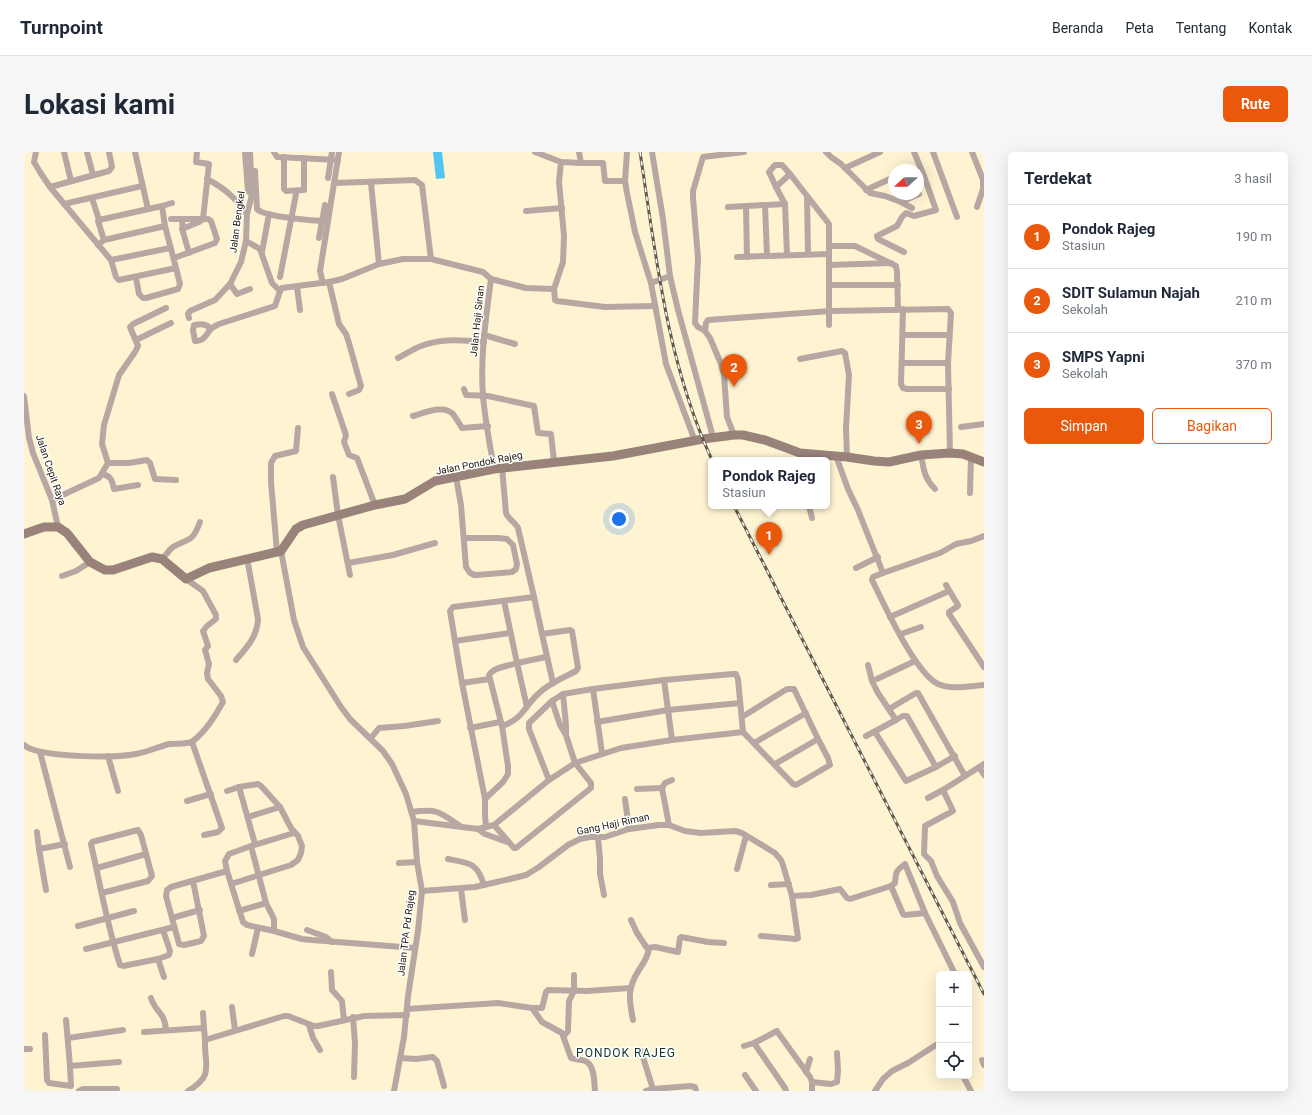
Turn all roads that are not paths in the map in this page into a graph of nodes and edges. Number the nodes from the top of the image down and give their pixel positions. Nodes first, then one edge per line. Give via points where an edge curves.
1 (36, 152) edge
2 (64, 152) edge
3 (87, 152) edge
4 (108, 152) edge
5 (135, 152) edge
6 (197, 152) edge
7 (245, 152) edge
8 (250, 152) edge
9 (274, 152) edge
10 (332, 152) edge
11 (339, 152) edge
12 (535, 152) edge
13 (579, 152) edge
14 (627, 152) edge
15 (652, 152) edge
16 (744, 152) edge
17 (826, 152) edge
18 (880, 152) edge
19 (914, 152) edge
20 (933, 152) edge
21 (972, 152) edge
22 (702, 154) edge
23 (284, 157) junction
24 (304, 158) junction
25 (331, 160) junction
26 (338, 160) junction
27 (562, 162) junction
28 (580, 163) junction
29 (254, 167) dead end
30 (845, 168) junction
31 (790, 174) junction
32 (93, 175) junction
33 (328, 178) dead end
34 (207, 179) junction
35 (888, 180) edge
36 (71, 181) junction
37 (625, 181) junction
38 (335, 183) junction
39 (371, 183) junction
40 (142, 186) junction
41 (50, 187) junction
42 (776, 187) junction
43 (866, 190) junction
44 (296, 194) dead end
45 (252, 195) junction
46 (807, 197) junction
47 (92, 198) junction
48 (906, 200) edge
49 (902, 202) junction
50 (172, 203) dead end
51 (64, 204) junction
52 (785, 204) junction
53 (325, 205) dead end
54 (765, 205) junction
55 (162, 206) junction
56 (746, 206) junction
57 (728, 207) dead end
58 (977, 207) dead end
59 (562, 208) junction
60 (912, 208) dead end
61 (148, 209) junction
62 (526, 211) dead end
63 (247, 214) junction
64 (269, 214) junction
65 (957, 217) dead end
66 (292, 218) junction
67 (170, 219) dead end
68 (182, 219) junction
69 (204, 219) junction
70 (99, 220) junction
71 (325, 221) junction
72 (165, 226) junction
73 (182, 229) junction
74 (319, 238) dead end
75 (104, 240) junction
76 (246, 241) junction
77 (98, 245) junction
78 (829, 246) junction
79 (170, 248) junction
80 (262, 252) dead end
81 (904, 252) dead end
82 (189, 253) junction
83 (808, 254) junction
84 (829, 254) junction
85 (787, 255) junction
86 (747, 256) junction
87 (767, 256) junction
88 (737, 257) dead end
89 (174, 258) dead end
90 (431, 259) junction
91 (111, 260) junction
92 (892, 263) junction
93 (379, 264) junction
94 (829, 265) junction
95 (176, 268) junction
96 (670, 276) junction
97 (280, 277) dead end
98 (136, 278) junction
99 (491, 279) junction
100 (326, 283) junction
101 (651, 283) junction
102 (230, 284) junction
103 (829, 285) junction
104 (898, 285) junction
105 (297, 287) junction
106 (250, 289) dead end
107 (554, 289) junction
108 (280, 291) junction
109 (655, 306) junction
110 (166, 308) dead end
111 (901, 309) junction
112 (300, 310) dead end
113 (830, 311) junction
114 (189, 318) dead end
115 (171, 323) dead end
116 (829, 325) dead end
117 (211, 329) dead end
118 (705, 330) junction
119 (904, 335) junction
120 (949, 335) junction
121 (484, 338) junction
122 (136, 340) junction
123 (515, 344) dead end
124 (398, 358) dead end
125 (800, 359) dead end
126 (902, 363) junction
127 (948, 363) junction
128 (464, 389) dead end
129 (949, 389) junction
130 (332, 394) dead end
131 (348, 394) dead end
132 (24, 396) edge
133 (483, 396) junction
134 (413, 416) dead end
135 (25, 419) edge
136 (984, 424) edge
137 (488, 426) junction
138 (961, 427) dead end
139 (298, 428) dead end
140 (734, 435) junction
141 (712, 437) junction
142 (695, 440) junction
143 (950, 453) junction
144 (921, 455) junction
145 (800, 456) edge
146 (836, 456) junction
147 (847, 457) junction
148 (971, 457) junction
149 (554, 462) junction
150 (984, 462) edge
151 (108, 463) junction
152 (498, 468) junction
153 (102, 474) junction
154 (333, 477) dead end
155 (456, 477) junction
156 (176, 480) dead end
157 (138, 485) dead end
158 (935, 489) dead end
159 (970, 493) dead end
160 (52, 500) junction
161 (375, 505) junction
162 (810, 509) edge
163 (338, 515) junction
164 (812, 518) dead end
165 (200, 522) dead end
166 (58, 527) junction
167 (24, 534) edge
168 (984, 536) edge
169 (464, 538) junction
170 (435, 543) dead end
171 (279, 552) junction
172 (878, 557) junction
173 (247, 558) junction
174 (162, 559) junction
175 (90, 562) junction
176 (348, 563) junction
177 (856, 568) dead end
178 (883, 573) junction
179 (350, 575) dead end
180 (62, 576) dead end
181 (186, 579) junction
182 (534, 597) junction
183 (504, 601) junction
184 (890, 617) junction
185 (921, 627) dead end
186 (510, 634) junction
187 (542, 634) junction
188 (901, 634) junction
189 (455, 640) junction
190 (546, 657) junction
191 (236, 660) dead end
192 (916, 660) junction
193 (517, 663) junction
194 (868, 665) dead end
195 (984, 667) edge
196 (490, 679) junction
197 (877, 679) dead end
198 (664, 680) junction
199 (462, 683) junction
200 (553, 683) junction
201 (984, 685) edge
202 (593, 689) junction
203 (563, 694) junction
204 (552, 701) junction
205 (740, 703) junction
206 (527, 707) junction
207 (889, 709) junction
208 (668, 710) junction
209 (806, 713) junction
210 (742, 717) junction
211 (896, 720) junction
212 (438, 721) dead end
213 (597, 722) junction
214 (501, 724) junction
215 (470, 728) junction
216 (743, 732) junction
217 (875, 732) junction
218 (566, 735) junction
219 (866, 736) dead end
220 (371, 738) junction
221 (818, 739) junction
222 (672, 740) junction
223 (192, 742) junction
224 (754, 743) junction
225 (24, 745) edge
226 (40, 752) junction
227 (602, 753) junction
228 (108, 756) junction
229 (954, 756) junction
230 (575, 763) junction
231 (775, 764) junction
232 (981, 766) edge
233 (936, 767) junction
234 (984, 775) edge
235 (965, 776) junction
236 (549, 780) junction
237 (672, 780) dead end
238 (239, 788) junction
239 (662, 788) junction
240 (637, 789) dead end
241 (943, 790) junction
242 (118, 791) dead end
243 (227, 791) dead end
244 (211, 794) junction
245 (928, 798) dead end
246 (485, 799) junction
247 (625, 799) dead end
248 (188, 802) dead end
249 (280, 807) junction
250 (412, 812) junction
251 (248, 817) junction
252 (414, 821) junction
253 (494, 825) junction
254 (670, 825) junction
255 (461, 827) junction
256 (486, 827) junction
257 (478, 829) junction
258 (629, 829) junction
259 (37, 832) dead end
260 (294, 833) junction
261 (204, 835) dead end
262 (746, 836) junction
263 (598, 838) junction
264 (509, 842) junction
265 (65, 844) junction
266 (253, 845) junction
267 (39, 849) junction
268 (146, 854) junction
269 (448, 859) dead end
270 (417, 862) junction
271 (399, 863) dead end
272 (70, 867) dead end
273 (97, 868) junction
274 (736, 869) dead end
275 (227, 871) junction
276 (259, 875) junction
277 (193, 881) junction
278 (231, 884) junction
279 (771, 884) dead end
280 (789, 884) junction
281 (484, 885) junction
282 (891, 886) junction
283 (461, 889) junction
284 (46, 890) dead end
285 (422, 891) junction
286 (102, 893) junction
287 (604, 895) dead end
288 (792, 896) junction
289 (266, 903) junction
290 (200, 910) junction
291 (239, 911) junction
292 (134, 912) dead end
293 (925, 913) junction
294 (108, 918) junction
295 (172, 918) junction
296 (465, 920) dead end
297 (631, 920) dead end
298 (78, 926) dead end
299 (174, 927) junction
300 (258, 928) junction
301 (163, 930) junction
302 (274, 930) junction
303 (307, 930) dead end
304 (761, 936) dead end
305 (332, 942) junction
306 (724, 942) dead end
307 (113, 943) junction
308 (415, 948) junction
309 (649, 948) junction
310 (86, 949) dead end
311 (252, 954) dead end
312 (158, 959) junction
313 (984, 967) edge
314 (954, 971) edge
315 (330, 972) dead end
316 (574, 975) dead end
317 (164, 977) dead end
318 (630, 988) junction
319 (574, 991) junction
320 (151, 998) dead end
321 (232, 1007) dead end
322 (532, 1008) junction
323 (407, 1012) junction
324 (203, 1013) dead end
325 (353, 1018) junction
326 (66, 1020) dead end
327 (344, 1020) junction
328 (633, 1020) dead end
329 (309, 1025) junction
330 (204, 1028) junction
331 (123, 1030) dead end
332 (166, 1030) junction
333 (235, 1030) junction
334 (144, 1032) dead end
335 (46, 1035) dead end
336 (564, 1036) junction
337 (68, 1038) junction
338 (205, 1040) junction
339 (754, 1043) junction
340 (936, 1045) edge
341 (744, 1046) dead end
342 (320, 1050) dead end
343 (641, 1051) dead end
344 (837, 1053) dead end
345 (401, 1058) junction
346 (810, 1059) dead end
347 (119, 1062) dead end
348 (70, 1066) junction
349 (806, 1072) junction
350 (745, 1075) dead end
351 (354, 1077) dead end
352 (964, 1079) edge
353 (812, 1082) junction
354 (444, 1086) dead end
355 (72, 1088) edge
356 (117, 1089) dead end
357 (653, 1089) junction
358 (79, 1091) edge
359 (188, 1091) edge
360 (394, 1091) edge
361 (595, 1091) edge
362 (646, 1091) edge
363 (696, 1091) edge
364 (756, 1091) edge
365 (786, 1091) edge
366 (812, 1091) edge
367 (875, 1091) edge
368 (970, 1091) edge

1 - 41 street via 34,162
2 - 36 street
3 - 32 street
4 - 32 street via 112,167 109,171
5 - 40 street
6 - 34 street via 196,162 209,164
7 - 45 street via 248,191
8 - 45 street, Jalan Bengkel
9 - 23 street via 277,157
10 - 25 street
11 - 26 street
12 - 27 street
13 - 28 street
14 - 37 street
15 - 96 street
16 - 22 street
17 - 30 street
18 - 30 street
19 - 81 street via 936,210 914,216 906,213 897,226 877,236 878,239
20 - 65 street
21 - 58 street via 983,180
22 - 118 street via 693,198 698,258 695,323
23 - 24 street
23 - 24 street via 286,191 304,189
24 - 25 street
25 - 26 street
25 - 33 street
26 - 38 street
27 - 28 street
27 - 59 street via 559,182
28 - 37 street via 603,163 605,181
29 - 64 street via 257,209
30 - 43 street
31 - 42 street
31 - 42 street via 782,165 775,165 770,172
31 - 46 street
32 - 36 street
34 - 63 street via 235,198
34 - 69 street
35 - 43 street
36 - 41 street
37 - 101 street via 635,232
38 - 39 street
38 - 71 street
39 - 90 street via 415,180 422,185
39 - 93 street
40 - 47 street
40 - 61 street
41 - 51 street
42 - 52 street
43 - 49 street
44 - 66 street
45 - 63 street, Jalan Bengkel
46 - 78 street via 828,223
46 - 83 street
47 - 51 street
47 - 70 street
48 - 49 street
49 - 60 street
50 - 55 street
51 - 77 street
52 - 54 street
52 - 85 street
53 - 71 street
54 - 56 street
54 - 87 street
55 - 61 street
55 - 72 street
56 - 57 street
56 - 86 street
59 - 62 street
59 - 107 street via 563,262
61 - 70 street
63 - 76 street, Jalan Bengkel
64 - 66 street
64 - 80 street
66 - 71 street
66 - 97 street
67 - 68 street
68 - 69 street
68 - 73 street
69 - 73 street
69 - 82 street via 211,221 217,239 215,243
70 - 75 street
71 - 74 street
71 - 100 street via 320,271
72 - 75 street
72 - 79 street
73 - 82 street
75 - 77 street
76 - 102 street, Jalan Bengkel via 241,262
76 - 108 street via 260,249 272,284
77 - 91 street
78 - 84 street
78 - 92 street via 855,246
79 - 91 street
79 - 95 street
82 - 89 street
83 - 84 street
83 - 85 street
84 - 94 street
85 - 87 street
86 - 87 street
86 - 88 street
90 - 93 street, Jalan Haji Sinan via 402,259
90 - 99 street, Jalan Haji Sinan via 483,272
91 - 98 street via 119,280
92 - 94 street
92 - 104 street via 896,266
93 - 100 street, Jalan Haji Sinan via 342,280
94 - 103 street
95 - 98 street
95 - 98 street via 180,284 178,289 146,298 139,294
96 - 101 street
96 - 141 street
99 - 107 street via 526,288
99 - 121 street, Jalan Haji Sinan
100 - 105 street, Jalan Haji Sinan
100 - 131 street via 339,324 349,343 360,386 359,390
101 - 109 street
102 - 106 street via 237,294
102 - 114 street, Jalan Bengkel via 215,300 190,311
103 - 104 street
103 - 113 street
104 - 111 street
105 - 108 street, Jalan Haji Sinan via 282,288
105 - 112 street
107 - 109 street via 554,300 557,301 605,307
108 - 117 street via 274,306
109 - 142 street via 666,364
110 - 122 street via 130,327
111 - 113 street
111 - 119 street
111 - 120 street via 948,309 951,313
113 - 116 street
113 - 118 street via 708,320
115 - 122 street
118 - 140 street via 721,364 727,417
119 - 120 street
119 - 126 street
120 - 127 street
121 - 123 street
121 - 124 street via 435,341
121 - 133 street, Jalan Haji Sinan
122 - 151 street via 138,346 119,375 104,425 102,444
125 - 147 street via 845,352 849,375
126 - 127 street
126 - 129 street via 903,388
127 - 129 street
128 - 133 street via 466,395
129 - 143 street
130 - 161 street via 346,435 344,442 349,455 357,458
132 - 135 street, Jalan Cepit Raya
133 - 137 street, Jalan Haji Sinan
133 - 149 street via 534,406 538,433 552,434
134 - 137 street via 437,409 447,410 453,414 462,428
135 - 160 street, Jalan Cepit Raya via 33,453
136 - 138 street
137 - 152 street, Jalan Haji Sinan
139 - 171 street, Jalan TPA Pd Rajeg via 296,451 274,456 271,463
140 - 141 main road, Jalan Pondok Rajeg
140 - 145 main road, Jalan Pondok Rajeg via 765,440
141 - 142 main road, Jalan Pondok Rajeg
142 - 149 main road, Jalan Pondok Rajeg via 613,456
143 - 144 main road, Jalan Pondok Rajeg
143 - 148 main road, Jalan Pondok Rajeg
144 - 147 main road, Jalan Pondok Rajeg via 889,462
144 - 158 street via 928,482
145 - 146 main road, Jalan Pondok Rajeg
146 - 147 main road, Jalan Pondok Rajeg
146 - 172 street
148 - 150 main road, Jalan Pondok Rajeg
148 - 159 street
149 - 152 main road, Jalan Pondok Rajeg
151 - 153 street
151 - 156 street via 147,460 155,479
152 - 155 main road, Jalan Pondok Rajeg
152 - 182 street, Jalan Haji Sinan via 506,513 518,528
153 - 157 street via 112,479 114,490
153 - 160 street
154 - 163 street
155 - 161 main road, Jalan Pondok Rajeg via 435,482 405,499
155 - 169 street
160 - 166 street, Jalan Cepit Raya
161 - 163 main road, Jalan Pondok Rajeg
162 - 164 street
163 - 171 main road, Jalan Pondok Rajeg via 296,529
163 - 176 street
165 - 174 street via 191,539 172,547
166 - 167 main road via 44,527
166 - 175 main road via 67,533
168 - 178 street via 956,544 940,553
169 - 169 street via 507,539 513,545 516,569 512,572 477,576 470,574 466,567
170 - 176 street via 393,555
171 - 173 main road
171 - 220 street, Jalan TPA Pd Rajeg via 294,620 303,647 341,707
172 - 177 street
172 - 178 street
173 - 181 main road via 209,568
173 - 191 street via 258,619 252,640
174 - 175 main road via 152,557 113,570 105,570
174 - 181 main road
175 - 180 street
176 - 179 street
178 - 184 street via 872,578
181 - 223 street via 203,591 216,615 216,619 204,631 208,646 204,650 209,664 208,679 223,702 208,725
182 - 183 street
182 - 187 street, Jalan Haji Sinan
183 - 186 street
183 - 189 street via 453,607 450,611
184 - 188 street
184 - 195 street via 947,588 958,605 949,614
185 - 188 street
186 - 189 street
186 - 193 street
187 - 190 street, Jalan Haji Sinan
187 - 200 street via 572,631 578,668
188 - 192 street
189 - 199 street
190 - 193 street
190 - 200 street, Jalan Haji Sinan
192 - 197 street
192 - 201 street via 927,676 941,684 955,687
193 - 196 street via 490,672
193 - 206 street
194 - 207 street via 872,681
196 - 199 street
196 - 214 street
198 - 202 street
198 - 205 street via 736,674
198 - 208 street
199 - 215 street
200 - 206 street via 538,694
202 - 203 street
202 - 213 street
203 - 204 street
203 - 218 street
204 - 218 street via 560,726
204 - 236 street via 529,726
205 - 208 street
205 - 210 street
206 - 214 street via 511,723
207 - 211 street
207 - 229 street via 918,693
208 - 213 street
208 - 222 street
209 - 210 street via 794,689 789,688
209 - 221 street
209 - 224 street
210 - 216 street
211 - 217 street
211 - 233 street via 907,716
212 - 220 street via 379,728
213 - 227 street
214 - 215 street
214 - 246 street via 508,774
215 - 246 street
216 - 222 street
216 - 224 street
217 - 219 street
217 - 233 street via 906,781
218 - 230 street
220 - 250 street, Jalan TPA Pd Rajeg via 392,764
221 - 231 street
221 - 231 street via 831,763 829,767 796,785
222 - 227 street
223 - 228 street via 170,744 136,754
223 - 244 street
224 - 231 street
225 - 226 street
226 - 228 street
226 - 265 street
227 - 230 street
228 - 242 street
229 - 233 street
229 - 235 street
230 - 236 street
230 - 264 street via 592,788 519,847 514,848
232 - 234 street
232 - 235 street
235 - 241 street
236 - 253 street
237 - 239 street via 666,782
238 - 243 street
238 - 249 street via 258,784
238 - 251 street
239 - 240 street
239 - 254 street
241 - 245 street
241 - 313 street via 953,812 924,827 924,854 931,861 953,902 960,923
244 - 248 street
244 - 261 street via 222,828 218,832
246 - 256 street
247 - 258 street
249 - 251 street
249 - 260 street
250 - 252 street, Jalan TPA Pd Rajeg
250 - 255 street via 437,811
251 - 266 street
252 - 255 street
252 - 270 street, Jalan TPA Pd Rajeg
253 - 256 street
253 - 264 street
254 - 258 street, Gang Haji Riman via 659,824
254 - 262 street, Gang Haji Riman via 685,831 701,833 729,830
255 - 257 street
256 - 257 street
257 - 264 street
258 - 263 street, Gang Haji Riman
259 - 267 street
260 - 266 street
260 - 276 street via 302,846 298,860 292,865
262 - 274 street
262 - 280 street, Gang Haji Riman via 775,853 783,865
263 - 281 street, Gang Haji Riman via 584,838 568,845 526,874
263 - 287 street
265 - 267 street
265 - 272 street
266 - 275 street via 229,854 225,861
266 - 276 street
267 - 284 street
268 - 273 street
268 - 273 street via 140,832 136,830 92,842
268 - 286 street via 152,876 150,880
269 - 281 street via 473,865
270 - 271 street
270 - 285 street, Jalan TPA Pd Rajeg
273 - 286 street
275 - 277 street
275 - 278 street
276 - 278 street
276 - 289 street
277 - 290 street
277 - 295 street via 167,890 166,896
278 - 291 street
279 - 280 street
280 - 288 street, Gang Haji Riman
281 - 283 street, Gang Haji Riman
282 - 288 street via 850,899 846,898 840,889
282 - 293 street via 905,916
282 - 293 street via 895,882 897,870 905,864
283 - 285 street, Gang Haji Riman
283 - 296 street
285 - 308 street, Jalan TPA Pd Rajeg
286 - 294 street
288 - 304 street, Gang Haji Riman via 798,938
289 - 291 street
289 - 302 street via 274,919
290 - 295 street
290 - 299 street via 204,936 201,941 181,945
291 - 300 street via 243,922
292 - 294 street
293 - 314 street
294 - 298 street
294 - 307 street
295 - 299 street
297 - 309 street via 644,945
299 - 301 street
300 - 302 street
300 - 311 street
301 - 307 street
301 - 312 street via 170,954
302 - 305 street via 302,939
303 - 305 street
305 - 308 street
306 - 309 street via 681,937 678,952
307 - 310 street
307 - 312 street via 121,966
308 - 323 street, Jalan TPA Pd Rajeg
309 - 318 street via 648,956
312 - 317 street
315 - 327 street via 332,990 342,1001
316 - 319 street
318 - 319 street
318 - 328 street
319 - 322 street via 548,990 543,1007
319 - 336 street via 569,1001 568,1028
320 - 332 street via 152,1004 164,1017
321 - 333 street
322 - 323 street via 498,1004
322 - 336 street via 542,1022 560,1031
323 - 325 street
323 - 345 street, Jalan TPA Pd Rajeg
324 - 330 street
325 - 327 street
325 - 351 street
326 - 337 street
327 - 329 street via 318,1026
329 - 333 street via 293,1017 281,1016
329 - 342 street
330 - 332 street
330 - 338 street
331 - 337 street
332 - 334 street
333 - 338 street
335 - 355 street via 48,1082
336 - 361 street via 570,1058 586,1061 591,1066
337 - 348 street
338 - 359 street via 205,1077
339 - 341 street
339 - 349 street via 778,1033
339 - 365 street
340 - 367 street via 892,1071
343 - 357 street
344 - 353 street via 836,1082
345 - 354 street via 433,1057 437,1061
345 - 360 street, Jalan TPA Pd Rajeg
346 - 349 street
347 - 348 street
348 - 355 street
349 - 353 street
350 - 364 street
352 - 368 street
353 - 366 street
356 - 358 street
357 - 362 street
357 - 363 street via 690,1086

